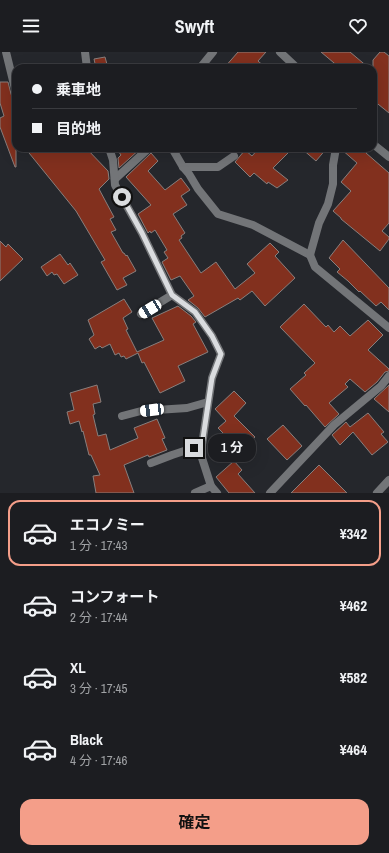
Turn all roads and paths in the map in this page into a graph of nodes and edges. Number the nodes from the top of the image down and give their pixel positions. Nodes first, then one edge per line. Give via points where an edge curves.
1 (6, 52) edge
2 (85, 52) edge
3 (213, 52) edge
4 (280, 52) edge
5 (86, 64) edge
6 (203, 64) edge
7 (293, 64) edge
8 (12, 77) edge
9 (377, 147) edge
10 (110, 152) edge
11 (145, 152) edge
12 (174, 152) edge
13 (335, 152) edge
14 (234, 156) dead end
15 (389, 157) edge
16 (183, 168) junction
17 (115, 179) junction
18 (310, 255) junction
19 (172, 295) junction
20 (141, 314) dead end
21 (389, 328) edge
22 (389, 376) edge
23 (208, 402) junction
24 (122, 416) dead end
25 (202, 445) junction
26 (150, 463) dead end
27 (389, 480) edge
28 (211, 486) junction
29 (195, 493) edge
30 (217, 493) edge
31 (270, 493) edge
32 (377, 493) edge

1 - 8 street
2 - 5 street
3 - 6 street
4 - 7 street
9 - 15 street
10 - 17 street
11 - 17 street
12 - 16 street
13 - 18 street via 333,184
14 - 16 street via 218,167
16 - 18 street via 218,214 253,225
17 - 19 street via 115,185
18 - 21 street via 315,267
19 - 20 street
19 - 23 street via 195,312 221,354 212,378
22 - 31 street via 381,386 334,425
23 - 24 street via 187,408 141,411
23 - 25 street
25 - 26 street
25 - 28 street via 202,458
27 - 32 street
28 - 29 street
28 - 30 street

